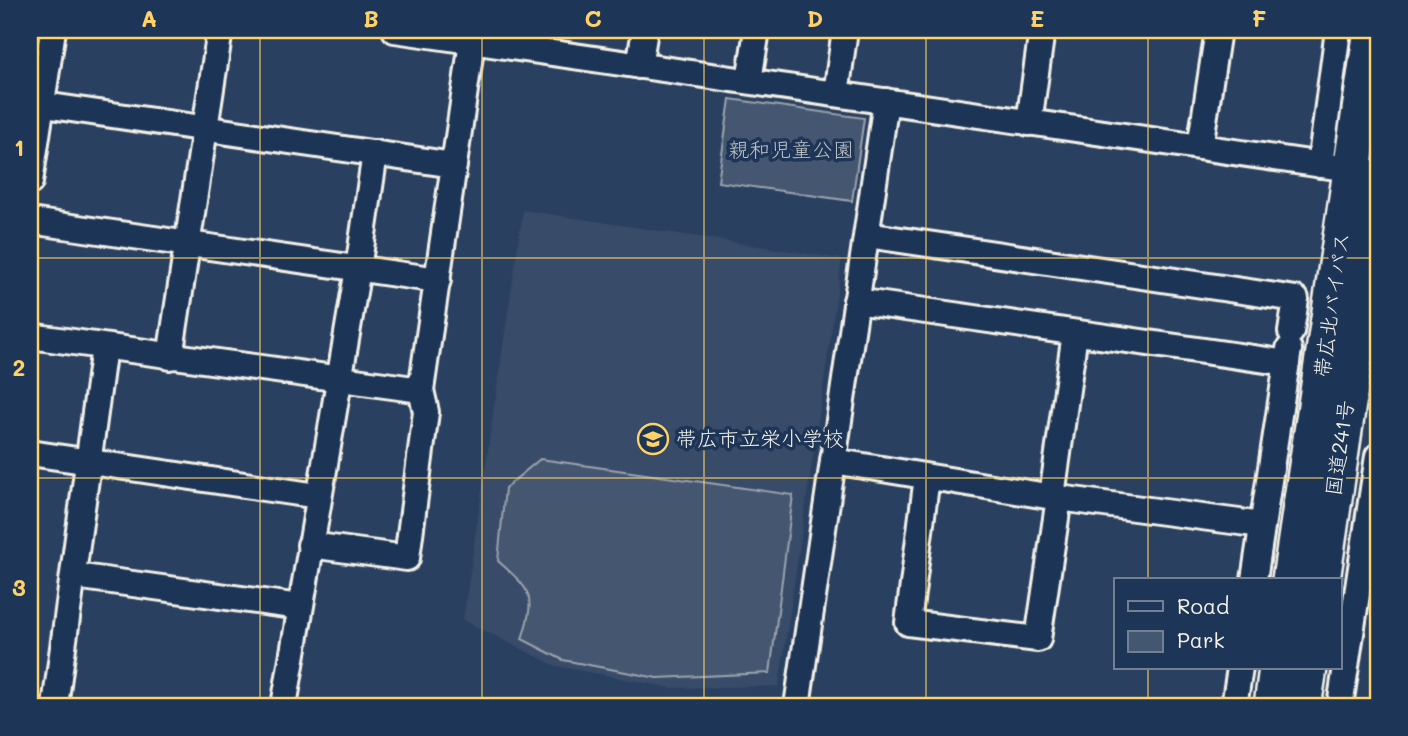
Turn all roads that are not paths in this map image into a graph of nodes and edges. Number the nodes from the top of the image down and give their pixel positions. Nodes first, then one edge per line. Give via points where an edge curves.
1 (53, 30) edge
2 (219, 30) edge
3 (394, 30) edge
4 (645, 30) edge
5 (757, 30) edge
6 (845, 30) edge
7 (1042, 30) edge
8 (1218, 30) edge
9 (1338, 30) edge
10 (1373, 30) edge
11 (472, 42) junction
12 (639, 66) junction
13 (748, 81) junction
14 (836, 94) junction
15 (887, 101) junction
16 (36, 104) edge
17 (1029, 123) junction
18 (203, 130) junction
19 (1200, 147) junction
20 (375, 153) junction
21 (454, 165) junction
22 (1357, 175) edge
23 (30, 182) edge
24 (30, 221) edge
25 (867, 235) junction
26 (187, 244) junction
27 (358, 269) junction
28 (438, 280) junction
29 (856, 302) junction
30 (1291, 332) junction
31 (1075, 333) junction
32 (30, 336) edge
33 (1327, 337) junction
34 (104, 347) junction
35 (170, 357) junction
36 (1287, 363) junction
37 (339, 380) junction
38 (421, 390) junction
39 (30, 453) edge
40 (1378, 456) edge
41 (90, 461) junction
42 (833, 461) junction
43 (927, 477) junction
44 (318, 496) junction
45 (1056, 497) junction
46 (1262, 525) junction
47 (1372, 541) edge
48 (310, 545) junction
49 (75, 576) junction
50 (1254, 578) edge
51 (1291, 578) edge
52 (1321, 578) edge
53 (300, 607) junction
54 (1240, 670) edge
55 (1278, 670) edge
56 (1308, 670) edge
57 (55, 706) edge
58 (284, 706) edge
59 (797, 706) edge
60 (1234, 706) edge
61 (1273, 706) edge
62 (1302, 706) edge
63 (1340, 706) edge

1 - 16 street
2 - 18 street
3 - 11 street
4 - 12 street
5 - 13 street
6 - 14 street
7 - 17 street
8 - 19 street
9 - 22 street
10 - 22 highway, 帯広北バイパス
11 - 12 street
11 - 21 street
12 - 13 street
13 - 14 street
14 - 15 street
15 - 17 street
15 - 25 street
16 - 18 street
16 - 23 street
17 - 19 street
18 - 20 street
18 - 26 street
19 - 22 street
20 - 21 street
20 - 27 street
21 - 28 street
22 - 33 highway, 帯広北バイパス
22 - 52 highway, 国道241号
24 - 26 street
25 - 29 street
25 - 30 street via 1296,299
26 - 27 street
26 - 35 street
27 - 28 street
27 - 37 street
28 - 38 street
29 - 31 street
29 - 42 street
30 - 33 street
30 - 36 street
31 - 36 street
31 - 45 street
32 - 34 street
33 - 51 highway, 帯広北バイパス
34 - 35 street
34 - 41 street
35 - 37 street
36 - 46 street
37 - 38 street
37 - 44 street
38 - 48 street via 426,412 407,558
39 - 41 street
40 - 47 street
41 - 44 street
41 - 49 street
42 - 43 street
42 - 59 street
43 - 45 street
43 - 45 street via 908,623 1038,639
44 - 48 street
45 - 46 street
46 - 50 street
47 - 63 street
48 - 53 street
49 - 53 street
49 - 57 street
53 - 58 street
54 - 60 street
55 - 61 highway
56 - 62 highway

